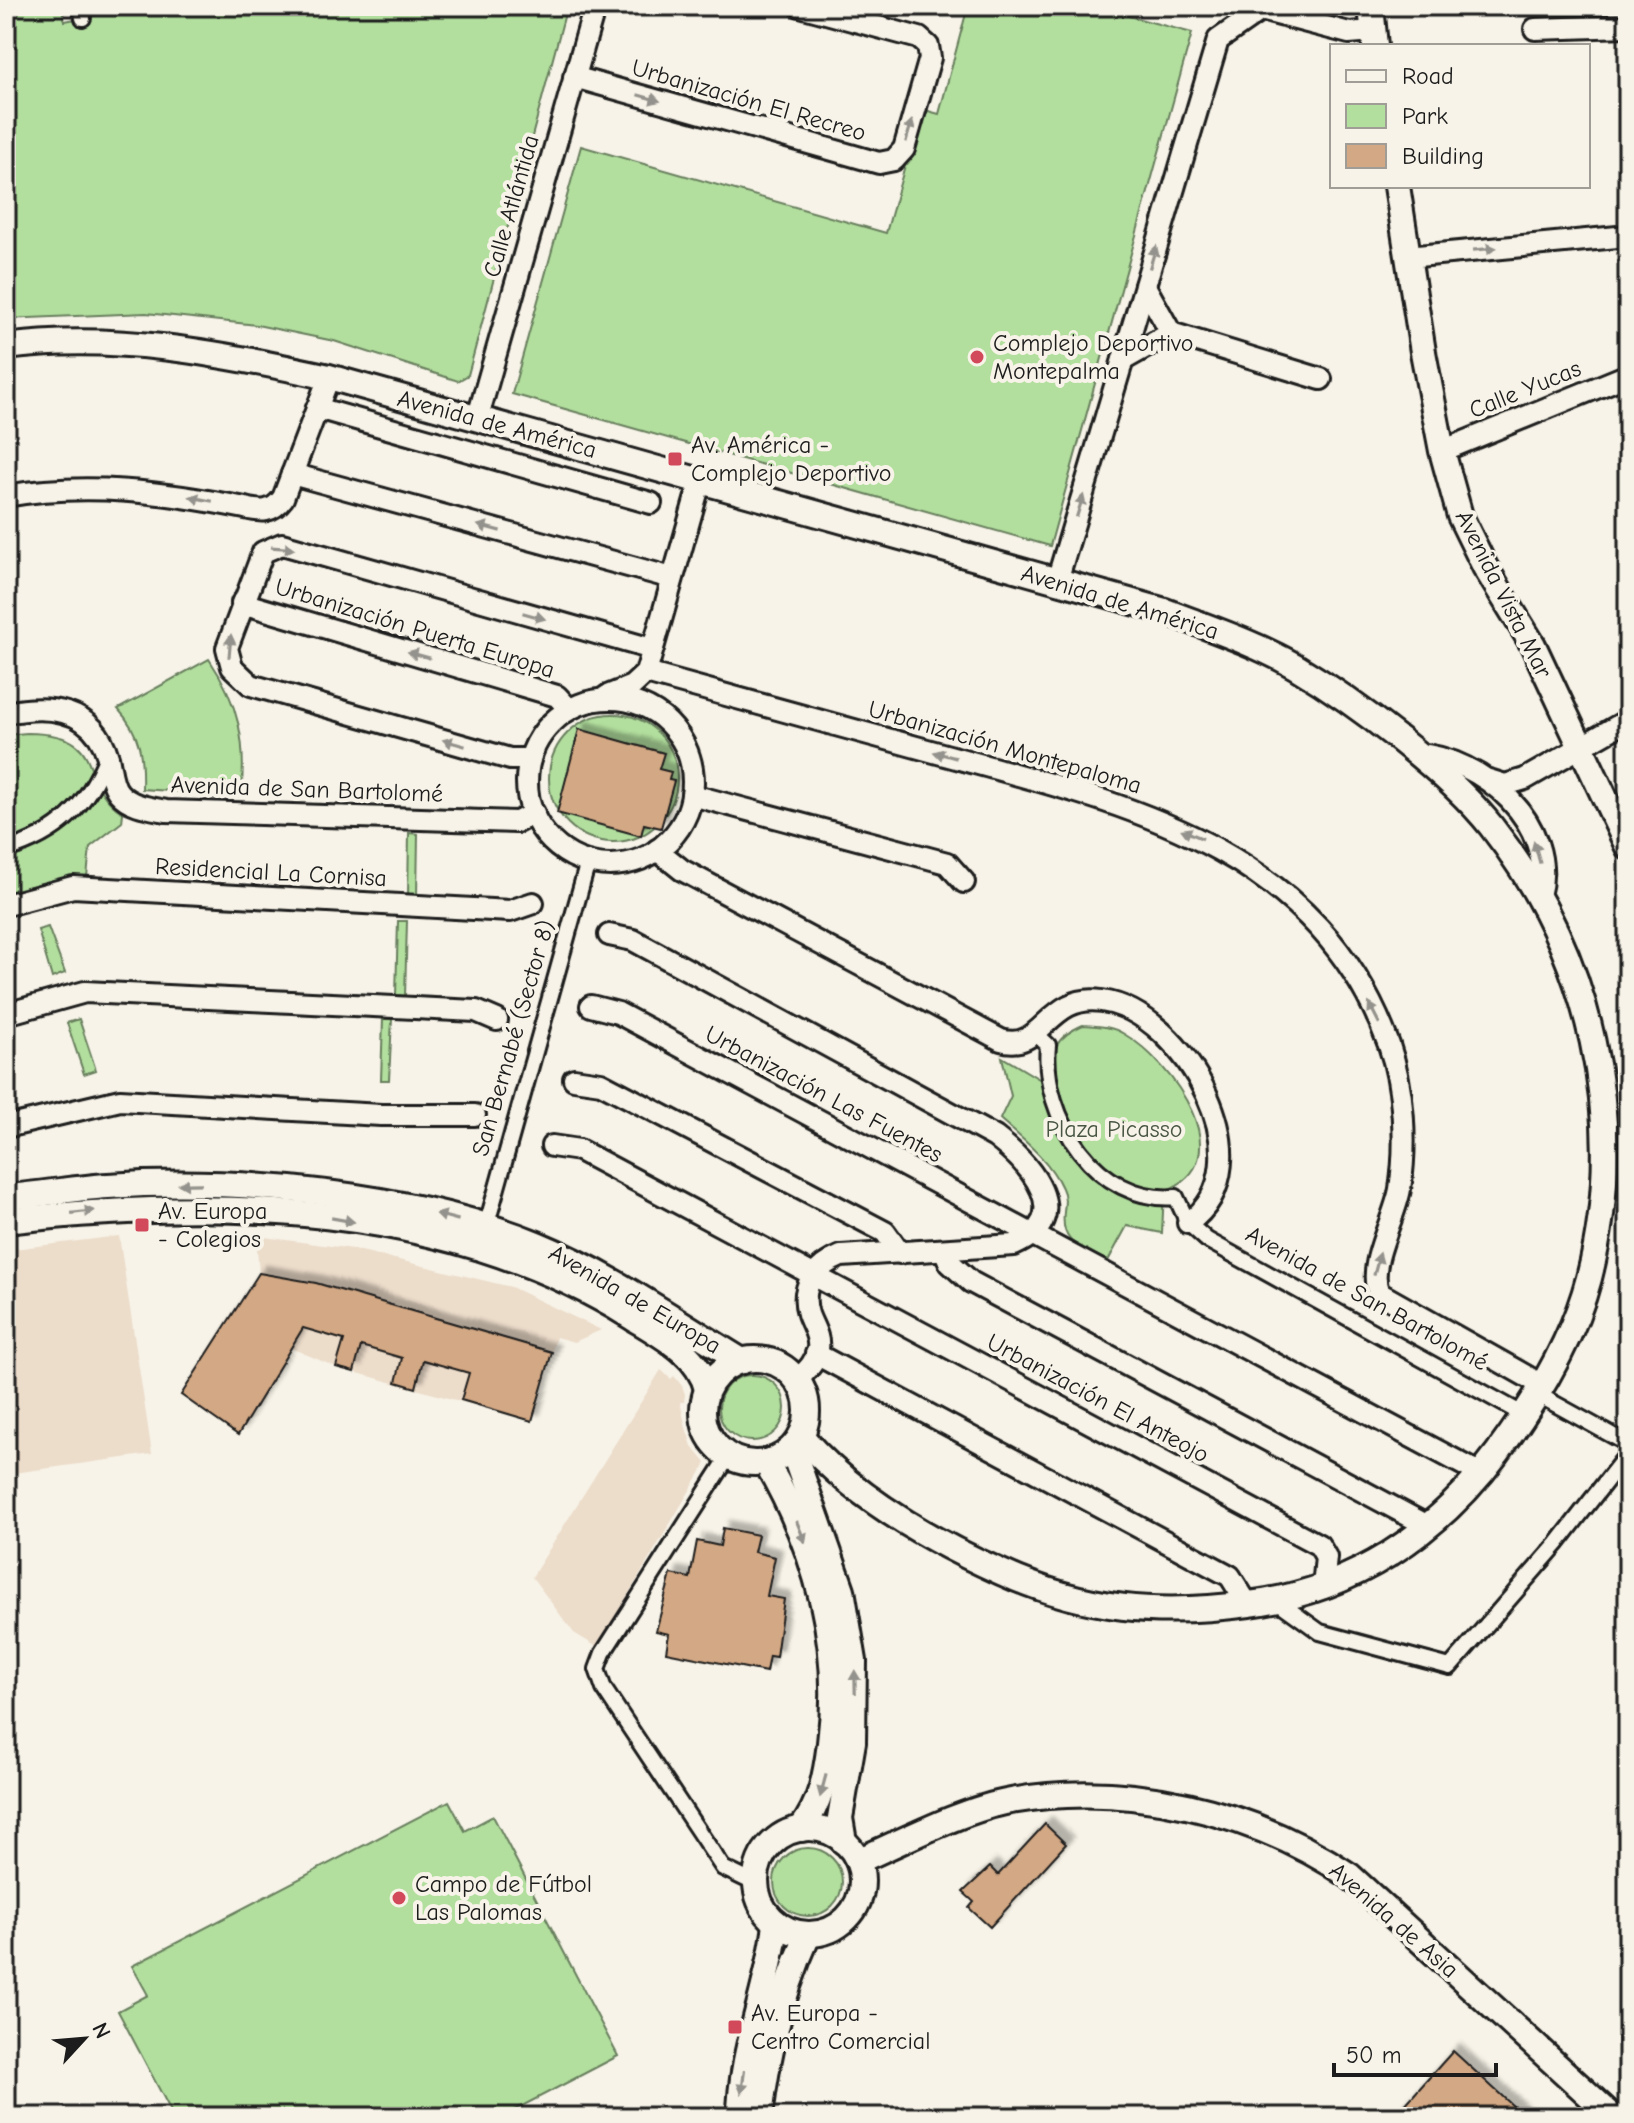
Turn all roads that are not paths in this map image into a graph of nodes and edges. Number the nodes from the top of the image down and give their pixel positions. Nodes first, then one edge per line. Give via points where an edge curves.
1 (595, 6) edge
2 (800, 6) edge
3 (1371, 6) edge
4 (1628, 26) edge
5 (1535, 29) dead end
6 (1374, 39) edge
7 (574, 77) junction
8 (1397, 188) edge
9 (1628, 236) edge
10 (1407, 257) junction
11 (1145, 286) junction
12 (1171, 333) junction
13 (6, 347) edge
14 (1123, 360) junction
15 (1628, 375) edge
16 (329, 377) junction
17 (1321, 379) dead end
18 (317, 408) junction
19 (477, 420) junction
20 (1442, 451) junction
21 (292, 474) junction
22 (701, 479) junction
23 (6, 496) edge
24 (651, 503) dead end
25 (672, 578) junction
26 (1057, 581) junction
27 (242, 603) junction
28 (652, 649) junction
29 (646, 673) junction
30 (600, 699) junction
31 (569, 709) junction
32 (6, 713) edge
33 (1628, 720) edge
34 (673, 727) junction
35 (1580, 749) junction
36 (1416, 754) junction
37 (107, 755) junction
38 (530, 759) junction
39 (1489, 779) junction
40 (1525, 779) junction
41 (692, 795) junction
42 (1518, 811) junction
43 (534, 813) junction
44 (1628, 847) edge
45 (6, 850) edge
46 (657, 850) junction
47 (588, 862) junction
48 (964, 882) dead end
49 (1539, 896) junction
50 (533, 903) dead end
51 (6, 905) edge
52 (609, 935) dead end
53 (591, 1006) dead end
54 (6, 1014) edge
55 (497, 1020) dead end
56 (1035, 1033) junction
57 (574, 1079) dead end
58 (475, 1115) dead end
59 (6, 1127) edge
60 (552, 1146) dead end
61 (6, 1197) edge
62 (6, 1221) edge
63 (1188, 1223) junction
64 (486, 1227) junction
65 (1031, 1235) junction
66 (944, 1250) junction
67 (900, 1253) junction
68 (813, 1275) junction
69 (816, 1354) junction
70 (742, 1361) junction
71 (797, 1380) junction
72 (707, 1389) junction
73 (1534, 1398) junction
74 (796, 1442) junction
75 (1628, 1444) edge
76 (1628, 1453) edge
77 (729, 1456) junction
78 (766, 1462) junction
79 (1481, 1474) junction
80 (864, 1493) junction
81 (815, 1513) junction
82 (1428, 1526) junction
83 (1323, 1588) junction
84 (1277, 1601) junction
85 (1248, 1605) junction
86 (801, 1829) junction
87 (851, 1851) junction
88 (756, 1884) junction
89 (776, 1924) junction
90 (808, 1935) junction
91 (740, 2117) edge
92 (760, 2117) edge
93 (1613, 2117) edge

1 - 7 street, Calle Atlántida
7 -> 2 street, Urbanización El Recreo via 879,163 894,160 904,149 930,58 928,46 919,38
3 - 6 street
4 - 5 street
11 -> 6 street via 1218,40 1261,10
7 - 19 street, Calle Atlántida
8 - 10 street, Avenida Vista Mar
10 -> 9 street
10 - 20 street, Avenida Vista Mar
11 - 12 street
11 - 14 street
12 - 14 street
12 - 17 street
13 - 16 street, Avenida de América via 158,347
26 -> 14 street
15 - 20 street, Calle Yucas
16 - 18 street
16 - 19 street, Avenida de América
18 - 21 street
18 - 24 street
19 - 22 street, Avenida de América
20 - 35 street, Avenida Vista Mar via 1460,516 1533,645
21 -> 23 street via 278,504 265,511 106,488
25 -> 21 street
22 - 25 street
22 - 26 street, Avenida de América
25 - 28 street
26 - 36 street, Avenida de América via 1165,611 1293,665
27 -> 28 street via 263,552 282,544
31 -> 27 street, Urbanización Puerta Europa via 557,696
38 -> 27 street, Urbanización Puerta Europa via 510,759 251,685 232,667 227,648
28 - 29 street
29 - 30 street via 632,686
29 - 34 street
73 -> 29 street, Urbanización Montepaloma via 1379,1293 1374,1274 1393,1215 1402,1162 1395,1068 1377,1017 1355,977 1334,947 1274,888 1210,842 1110,800
30 - 31 street
30 - 34 street via 647,707
31 - 38 street via 545,730
32 - 37 street, Avenida de San Bartolomé via 44,707 71,714 92,726
33 - 35 street
34 - 41 street via 689,755
35 - 40 street
35 - 44 street, Avenida Vista Mar
36 - 39 street via 1456,760
36 - 49 street, Avenida de América via 1488,823
37 - 43 street, Avenida de San Bartolomé via 120,794 166,811 517,822
37 - 45 street via 95,785 66,821 30,843
38 - 43 street via 528,792
39 - 40 street via 1505,785
39 - 42 street
40 - 42 street
41 - 46 street via 676,833
41 - 48 street via 947,863
49 -> 42 street via 1537,844
43 - 47 street via 559,847
46 - 47 street via 621,864
46 - 56 street via 682,870 1001,1040 1019,1043
47 - 64 street, San Bernabé (Sector 8)
49 - 73 street, Avenida de América via 1596,1047 1605,1161 1589,1280
50 - 51 street, Residencial La Cornisa via 520,910 496,911 73,887
52 - 65 street via 633,940 995,1137 1027,1166 1044,1194 1047,1207
53 - 65 street, Urbanización Las Fuentes via 618,1013
54 - 55 street via 85,992 476,1011
56 - 63 street, Avenida de San Bartolomé via 1048,1045 1052,1098 1077,1146 1118,1185 1142,1196 1176,1197
56 - 63 street via 1066,1004 1105,1001 1151,1025 1188,1062 1211,1103 1223,1159 1212,1201
57 - 67 street via 601,1083 885,1232
58 - 59 street via 120,1100
60 - 68 street via 579,1150
64 -> 61 street, Avenida de Europa via 372,1201 202,1184 108,1186
62 -> 72 street, Avenida de Europa via 109,1209 193,1208 307,1213 432,1235 489,1250 579,1285 688,1355 704,1375
63 - 73 street, Avenida de San Bartolomé via 1207,1240
64 - 70 street, Avenida de Europa via 578,1262
65 - 66 street via 1014,1245
65 - 79 street
66 - 67 street
66 - 82 street, Urbanización El Anteojo via 971,1282
67 - 68 street via 841,1256
68 - 69 street via 806,1303 818,1336
68 - 83 street, Urbanización El Anteojo via 1319,1545 1326,1557
69 - 71 street
69 - 85 street via 1230,1576
70 - 71 street via 772,1362
70 - 72 street via 727,1367
71 - 74 street via 807,1407
72 - 77 street via 703,1419 717,1447
73 - 75 street, Avenida de San Bartolomé
73 - 79 street, Avenida de América
74 - 78 street
74 - 80 street, Avenida de América
74 - 81 street
76 - 84 street via 1450,1667 1320,1632
77 - 78 street
77 - 88 street via 597,1669 604,1689 723,1868
78 -> 86 street via 813,1560 832,1657 834,1710 827,1770 818,1802
79 - 82 street, Avenida de América
80 - 81 street via 835,1489 821,1499
80 - 85 street, Avenida de América via 961,1554 1051,1592 1105,1606 1170,1613
87 -> 81 street via 840,1818 853,1742 854,1661 842,1590
82 - 83 street, Avenida de América via 1383,1560
83 - 84 street, Avenida de América
84 - 85 street, Avenida de América
86 - 87 street via 816,1829
86 - 88 street via 767,1847
87 - 90 street via 862,1879 854,1909 835,1928
87 - 93 street, Avenida de Asia via 1010,1801 1091,1796 1169,1803 1251,1825 1316,1853 1350,1876
88 - 89 street via 765,1913
89 - 90 street
89 -> 91 street via 771,1971 746,2056
90 - 92 street via 790,1976 765,2072

